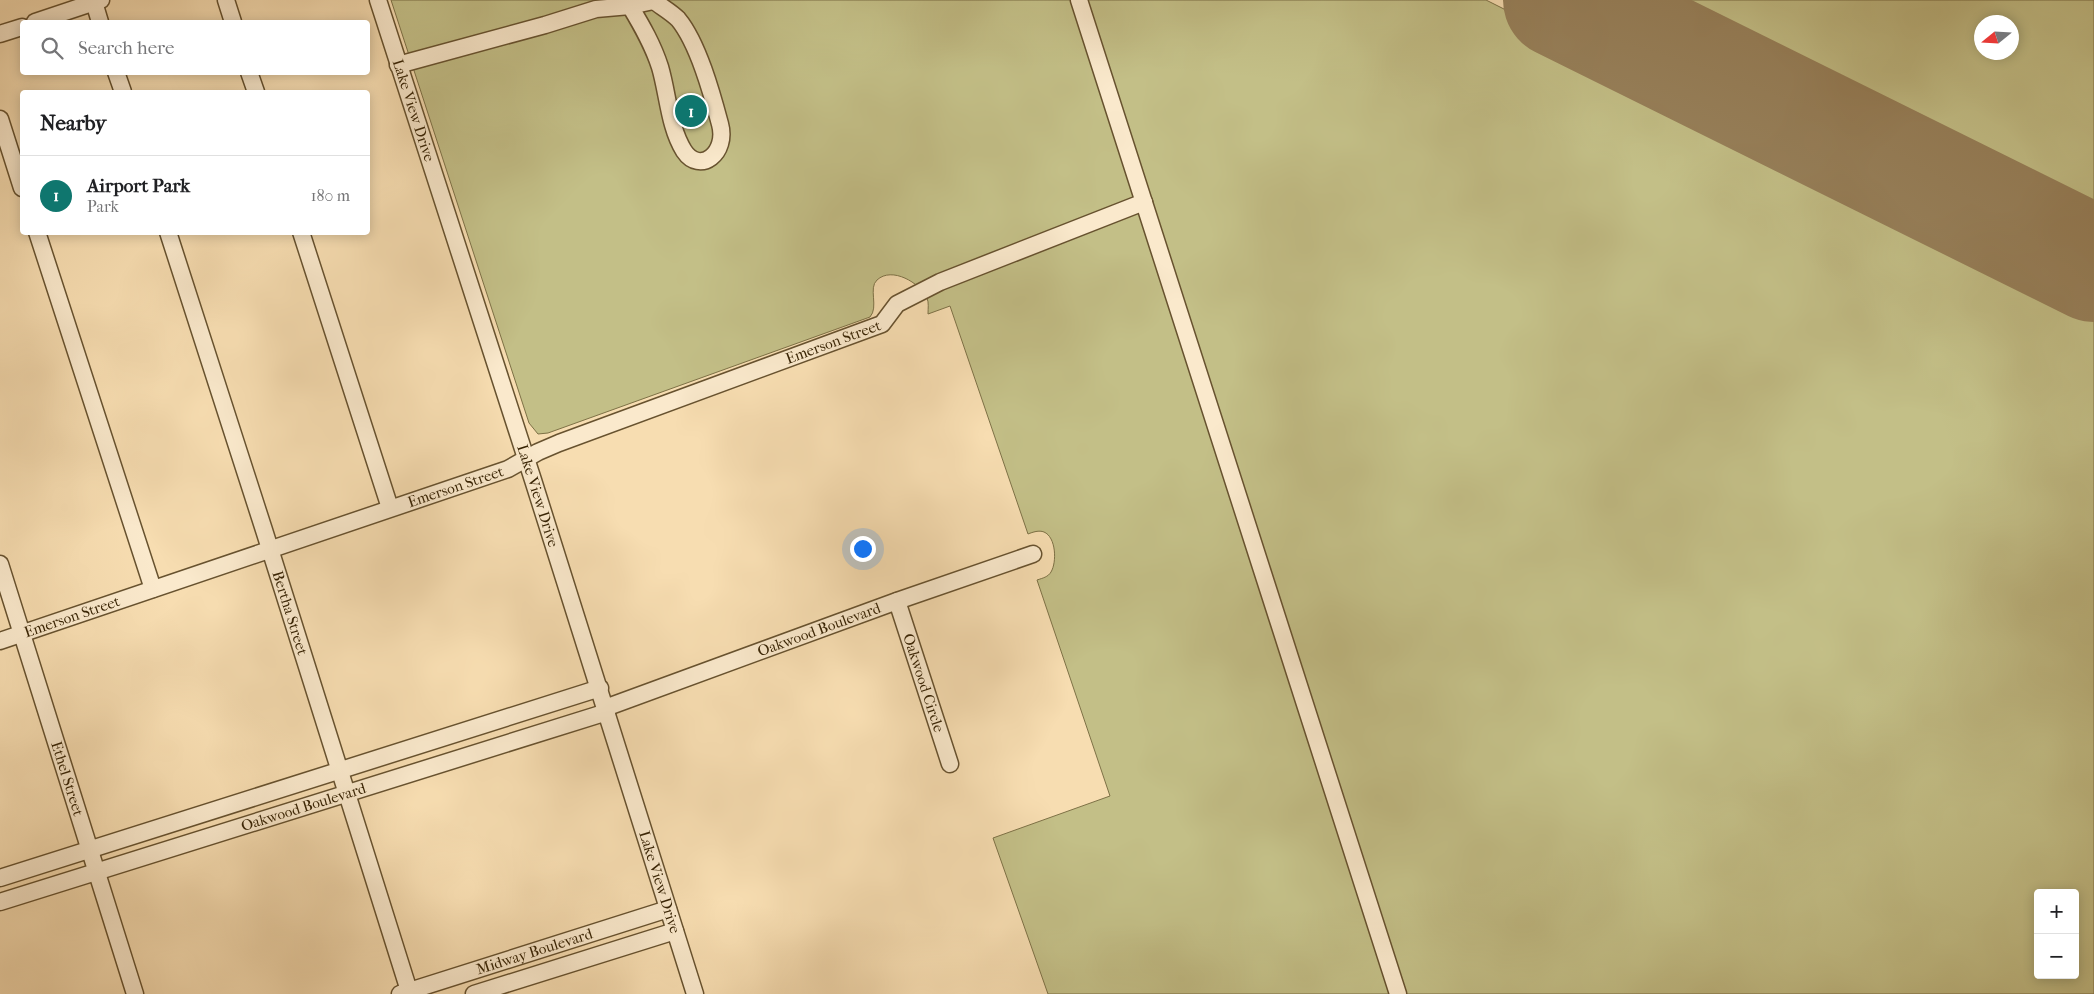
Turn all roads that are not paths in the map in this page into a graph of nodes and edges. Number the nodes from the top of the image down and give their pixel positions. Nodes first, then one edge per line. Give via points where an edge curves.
1 (226, 0) edge
2 (378, 0) edge
3 (656, 0) edge
4 (1079, 0) edge
5 (97, 1) edge
6 (630, 6) junction
7 (41, 20) edge
8 (100, 20) edge
9 (232, 20) edge
10 (20, 28) edge
11 (0, 34) edge
12 (398, 65) junction
13 (117, 75) edge
14 (250, 75) edge
15 (122, 90) edge
16 (255, 90) edge
17 (0, 119) edge
18 (20, 182) edge
19 (1144, 202) junction
20 (38, 235) edge
21 (169, 235) edge
22 (302, 235) edge
23 (526, 458) junction
24 (390, 508) junction
25 (270, 549) junction
26 (1033, 554) dead end
27 (0, 564) edge
28 (153, 589) junction
29 (897, 601) junction
30 (22, 634) junction
31 (0, 642) edge
32 (600, 688) junction
33 (606, 710) junction
34 (950, 764) dead end
35 (339, 771) junction
36 (346, 794) junction
37 (89, 850) junction
38 (96, 872) junction
39 (0, 878) edge
40 (0, 902) edge
41 (668, 909) junction
42 (675, 931) junction
43 (406, 993) edge
44 (135, 994) edge
45 (474, 994) edge
46 (695, 994) edge
47 (1398, 994) edge

1 - 9 street
2 - 12 street, Lake View Drive
3 - 6 street
3 - 6 street via 686,30 718,114 721,147 705,160 695,160 684,150 677,135 660,66 649,37
4 - 19 street
5 - 7 street
5 - 8 street
6 - 12 street via 596,9
10 - 11 street
12 - 23 street, Lake View Drive
13 - 15 street
14 - 16 street
17 - 18 street
19 - 23 street, Emerson Street via 940,282 897,304 882,324 559,442
19 - 47 street
20 - 28 street
21 - 25 street, Bertha Street
22 - 24 street
23 - 24 street, Emerson Street via 508,469
23 - 32 street, Lake View Drive
24 - 25 street, Emerson Street
25 - 28 street, Emerson Street
25 - 35 street, Bertha Street
26 - 29 street, Oakwood Boulevard
27 - 30 street, Ethel Street
28 - 30 street, Emerson Street
29 - 33 street, Oakwood Boulevard
29 - 34 street, Oakwood Circle
30 - 31 street, Emerson Street
30 - 37 street, Ethel Street
32 - 33 street, Lake View Drive
32 - 35 street, Oakwood Boulevard
33 - 36 street, Oakwood Boulevard
33 - 41 street, Lake View Drive
35 - 36 street, Bertha Street
35 - 37 street, Oakwood Boulevard
36 - 38 street, Oakwood Boulevard
36 - 43 street, Bertha Street
37 - 38 street, Ethel Street
37 - 39 street, Oakwood Boulevard
38 - 40 street, Oakwood Boulevard
38 - 44 street, Ethel Street
41 - 42 street, Lake View Drive
41 - 43 street, Midway Boulevard
42 - 45 street, Midway Boulevard
42 - 46 street, Lake View Drive

